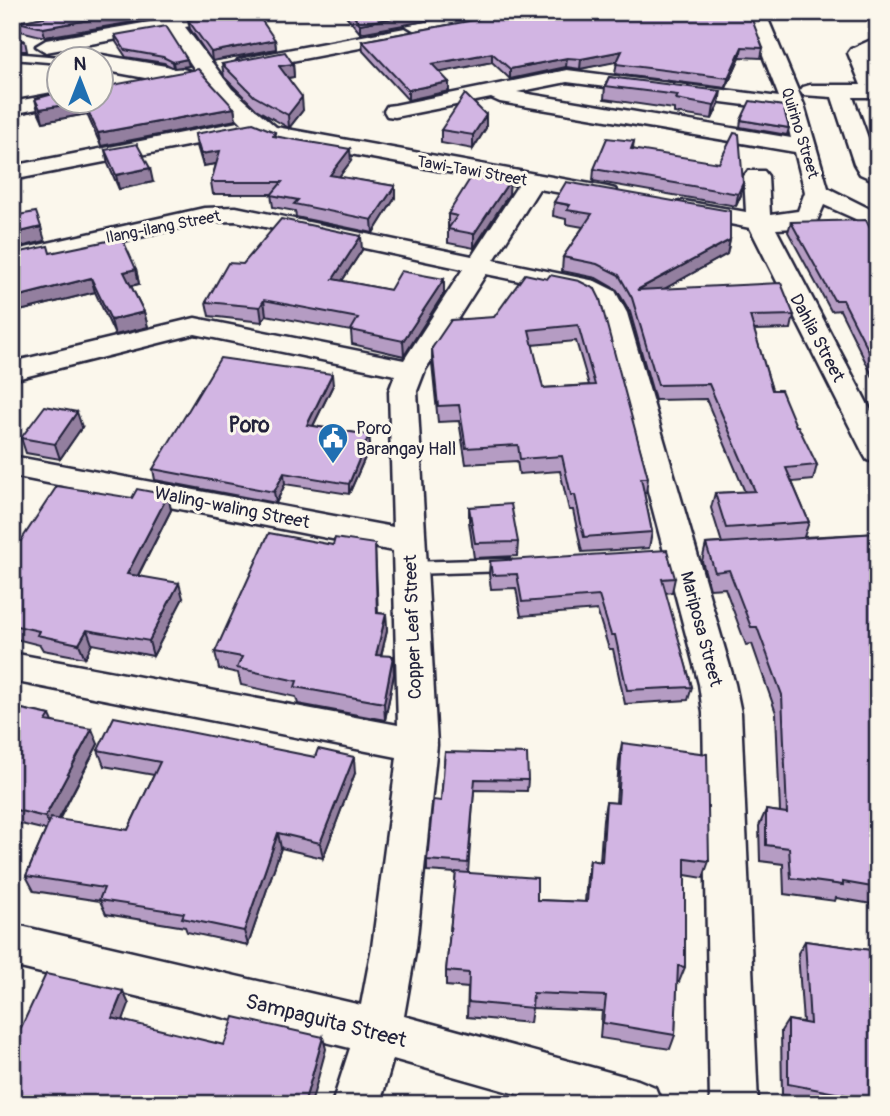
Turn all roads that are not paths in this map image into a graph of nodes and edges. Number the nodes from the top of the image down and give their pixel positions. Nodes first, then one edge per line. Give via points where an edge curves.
1 (78, 12) edge
2 (236, 12) edge
3 (756, 12) edge
4 (170, 18) edge
5 (12, 24) edge
6 (429, 30) edge
7 (12, 38) edge
8 (878, 43) edge
9 (76, 46) edge
10 (46, 50) edge
11 (46, 54) edge
12 (12, 56) edge
13 (116, 63) edge
14 (116, 68) edge
15 (185, 75) junction
16 (116, 89) edge
17 (840, 91) junction
18 (876, 91) edge
19 (479, 93) junction
20 (802, 98) junction
21 (46, 102) edge
22 (12, 108) edge
23 (395, 111) dead end
24 (257, 125) junction
25 (804, 147) junction
26 (12, 173) edge
27 (878, 175) edge
28 (756, 176) dead end
29 (532, 181) junction
30 (817, 192) junction
31 (625, 197) edge
32 (665, 204) edge
33 (759, 220) junction
34 (878, 222) edge
35 (12, 259) edge
36 (479, 262) junction
37 (411, 370) junction
38 (12, 371) edge
39 (878, 453) edge
40 (12, 466) edge
41 (410, 555) junction
42 (532, 564) edge
43 (12, 667) edge
44 (418, 746) junction
45 (12, 945) edge
46 (378, 1032) junction
47 (356, 1104) edge
48 (638, 1104) edge
49 (734, 1104) edge

1 - 5 street
2 - 4 street
3 - 20 street, Quirino Street
4 - 9 street
4 - 15 street, Tawi-Tawi Street
6 - 15 street
7 - 10 street
8 - 18 street via 858,53
11 - 12 lane
13 - 15 street
14 - 15 lane
15 - 16 street
15 - 24 street, Tawi-Tawi Street
17 - 18 street
17 - 20 street
17 - 27 street via 865,164
19 - 20 street via 576,76
19 - 23 street
19 - 25 street
20 - 25 street, Quirino Street
21 - 22 street
24 - 26 street
24 - 29 street, Tawi-Tawi Street via 283,136
25 - 30 street, Quirino Street
28 - 33 street, Dahlia Street
29 - 31 street, Tawi-Tawi Street
29 - 36 street, Copper Leaf Street
30 - 33 street via 807,216 799,221
30 - 34 street, Quirino Street
32 - 33 street
33 - 39 street, Dahlia Street
35 - 36 street, Ilang-ilang Street via 204,215 236,214
36 - 37 street, Copper Leaf Street
36 - 49 street, Mariposa Street via 586,287 606,296 614,313 722,713
37 - 38 street via 195,326
37 - 41 street, Copper Leaf Street via 403,391
40 - 41 street, Waling-waling Street
41 - 42 lane
41 - 44 street, Copper Leaf Street
43 - 44 street
44 - 46 street, Copper Leaf Street via 394,947
45 - 46 street, Sampaguita Street
46 - 47 street, Copper Leaf Street
46 - 48 street, Sampaguita Street

